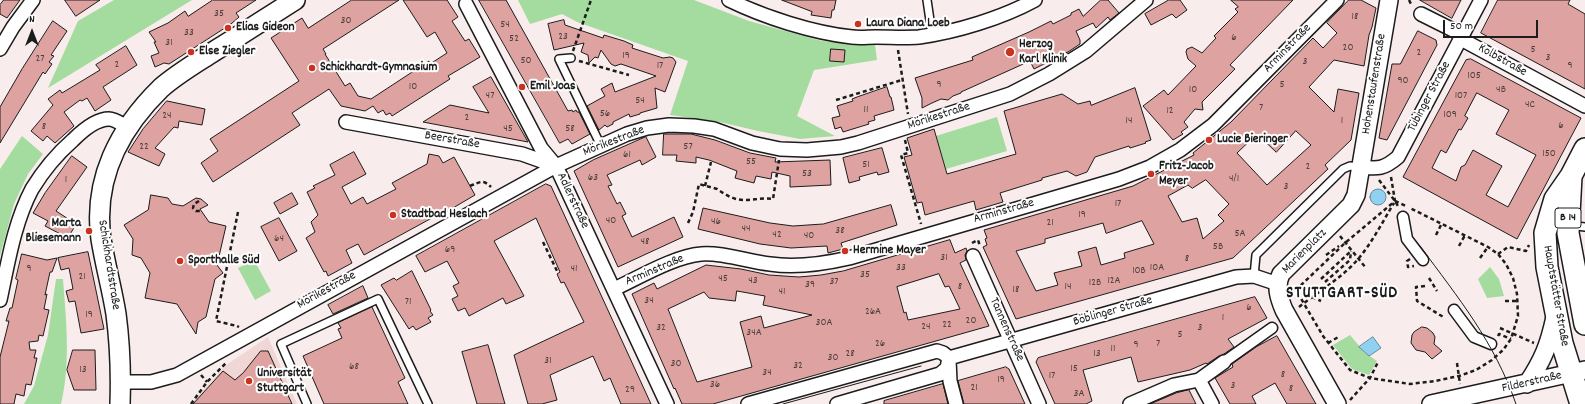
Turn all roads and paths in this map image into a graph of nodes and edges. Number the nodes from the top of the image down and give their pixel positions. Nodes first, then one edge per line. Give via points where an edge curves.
1 (33, 0) edge
2 (295, 0) edge
3 (591, 0) edge
4 (729, 0) edge
5 (927, 0) edge
6 (1035, 0) edge
7 (1146, 0) edge
8 (1337, 0) edge
9 (1481, 0) edge
10 (1386, 1) edge
11 (466, 4) dead end
12 (1421, 14) dead end
13 (932, 34) junction
14 (1461, 39) junction
15 (0, 49) edge
16 (898, 57) dead end
17 (571, 58) junction
18 (629, 75) dead end
19 (902, 80) junction
20 (836, 100) dead end
21 (1585, 106) edge
22 (909, 116) dead end
23 (346, 122) dead end
24 (129, 128) junction
25 (904, 138) dead end
26 (601, 146) junction
27 (780, 149) junction
28 (711, 162) dead end
29 (1390, 164) junction
30 (556, 166) junction
31 (1579, 166) edge
32 (1360, 173) junction
33 (470, 186) dead end
34 (705, 186) junction
35 (500, 196) junction
36 (199, 201) dead end
37 (1395, 201) junction
38 (202, 211) dead end
39 (238, 212) dead end
40 (1403, 216) dead end
41 (919, 218) dead end
42 (688, 223) dead end
43 (1442, 223) junction
44 (1576, 226) edge
45 (1436, 234) dead end
46 (1465, 235) junction
47 (543, 242) dead end
48 (1345, 243) junction
49 (1459, 246) dead end
50 (1488, 247) junction
51 (974, 249) dead end
52 (1545, 249) junction
53 (1351, 250) junction
54 (1326, 255) dead end
55 (1480, 258) dead end
56 (1358, 259) junction
57 (1424, 260) dead end
58 (1576, 263) junction
59 (1366, 268) dead end
60 (558, 273) dead end
61 (1254, 276) junction
62 (1429, 278) dead end
63 (1321, 279) dead end
64 (1325, 282) dead end
65 (1278, 284) junction
66 (1425, 286) dead end
67 (614, 289) junction
68 (1437, 292) dead end
69 (1312, 297) junction
70 (0, 300) edge
71 (1321, 301) dead end
72 (1505, 301) dead end
73 (1518, 301) junction
74 (1304, 303) junction
75 (1454, 310) dead end
76 (1556, 313) junction
77 (1288, 316) junction
78 (1449, 321) dead end
79 (1585, 324) edge
80 (1272, 328) dead end
81 (1500, 328) dead end
82 (1513, 334) junction
83 (247, 335) junction
84 (1340, 336) dead end
85 (1010, 340) junction
86 (1328, 343) junction
87 (1491, 344) dead end
88 (1547, 350) junction
89 (948, 358) junction
90 (231, 359) dead end
91 (1378, 362) dead end
92 (1456, 363) dead end
93 (1219, 368) joint
94 (1578, 372) edge
95 (1459, 376) junction
96 (1370, 378) junction
97 (1199, 380) junction
98 (121, 382) junction
99 (1527, 384) junction
100 (1343, 403) edge
101 (120, 404) edge
102 (191, 404) edge
103 (307, 404) edge
104 (428, 404) edge
105 (667, 404) edge
106 (748, 404) edge
107 (837, 404) edge
108 (956, 404) edge
109 (1039, 404) edge
110 (1130, 404) edge
111 (1212, 404) edge
112 (1431, 404) edge
113 (1581, 404) edge

1 - 15 street
2 - 24 main road, Schickhardtstraße via 174,77 148,102
3 - 17 path
4 - 13 street via 810,29 852,37 918,37
5 - 13 lane
6 - 13 street via 959,29
7 - 27 street, Mörikestraße via 1086,51 1010,94 858,143 807,150
8 - 67 street, Arminstraße via 1213,125 1180,150 1119,179 822,264 772,265 716,255 694,255
9 - 14 street, Tübinger Straße
10 - 32 street, Hohenstaufenstraße
11 - 30 street, Adlerstraße via 542,148
12 - 14 street, Kolbstraße via 1457,32
14 - 21 street, Kolbstraße
14 - 29 street, Tübinger Straße via 1405,146
16 - 19 path
17 - 18 path
17 - 26 lane via 559,59
19 - 20 path
19 - 22 path
23 - 30 street, Beerstraße via 522,154
24 - 70 street via 110,119 99,121 78,135 48,166 32,189 16,230
24 - 98 main road, Schickhardtstraße via 108,165 103,182 100,218 101,239 118,331
25 - 41 path via 908,153 901,155
26 - 27 street, Mörikestraße via 627,134 669,125 714,129 752,143
26 - 30 street, Mörikestraße
27 - 34 path via 773,198 763,197 746,201
28 - 34 path
29 - 32 street
29 - 37 path
30 - 35 street, Mörikestraße
30 - 67 street, Adlerstraße
31 - 44 main road, Hauptstätter Straße / B 14
31 - 52 main road, Hauptstätter Straße / B 14 via 1555,199 1545,233
32 - 37 path via 1377,178
32 - 61 lane via 1350,166 1343,170 1256,255
32 - 65 street, Marienplatz via 1351,206 1281,274
33 - 35 path via 486,182
34 - 42 path via 699,184
35 - 83 street, Mörikestraße
36 - 38 path via 193,208
37 - 43 path
37 - 48 path
37 - 56 path
39 - 83 path via 216,321 237,326
40 - 57 street via 1407,239
43 - 45 path
43 - 46 path
44 - 58 main road, Hauptstätter Straße / B 14
46 - 49 path
46 - 50 path
47 - 60 path
48 - 54 path
48 - 74 path via 1296,290
50 - 55 path
50 - 73 path via 1506,264 1513,278
51 - 85 street, Tannenstraße
52 - 58 main road via 1550,247
52 - 76 main road, Hauptstätter Straße / B 14
53 - 56 path
53 - 63 path
53 - 64 path via 1350,260
56 - 59 path
56 - 69 path
58 - 79 main road, Hauptstätter Straße / B 14
61 - 65 street, Böblinger Straße
61 - 85 street, Böblinger Straße via 1236,277
62 - 68 path
65 - 77 street, Marienplatz via 1279,297
66 - 78 path via 1416,287 1417,301
67 - 105 street, Adlerstraße
69 - 71 path
69 - 74 path
72 - 73 path
73 - 82 path via 1518,316
74 - 77 path
74 - 86 path
75 - 87 street via 1474,337
76 - 88 street
76 - 94 main road, Hauptstätter Straße / B 14 via 1564,349
77 - 100 street, Marienplatz
80 - 93 street
81 - 82 path
82 - 88 path
82 - 95 path via 1503,350 1492,360 1476,370
83 - 98 street, Mörikestraße via 177,374 151,382
84 - 86 path
85 - 89 street, Böblinger Straße
85 - 109 street, Tannenstraße
86 - 96 path via 1350,370
88 - 99 street
89 - 106 street via 937,351
89 - 107 street via 947,368 940,374
89 - 108 street
90 - 102 path via 207,382
91 - 96 path
92 - 95 path
93 - 97 street
94 - 99 street, Filderstraße
94 - 113 main road, B 14
95 - 96 path via 1410,384
96 - 100 path via 1352,400
97 - 110 street via 1174,385
97 - 111 street
98 - 101 main road, Schickhardtstraße
99 - 112 street, Filderstraße
103 - 104 lane via 281,344 378,299

